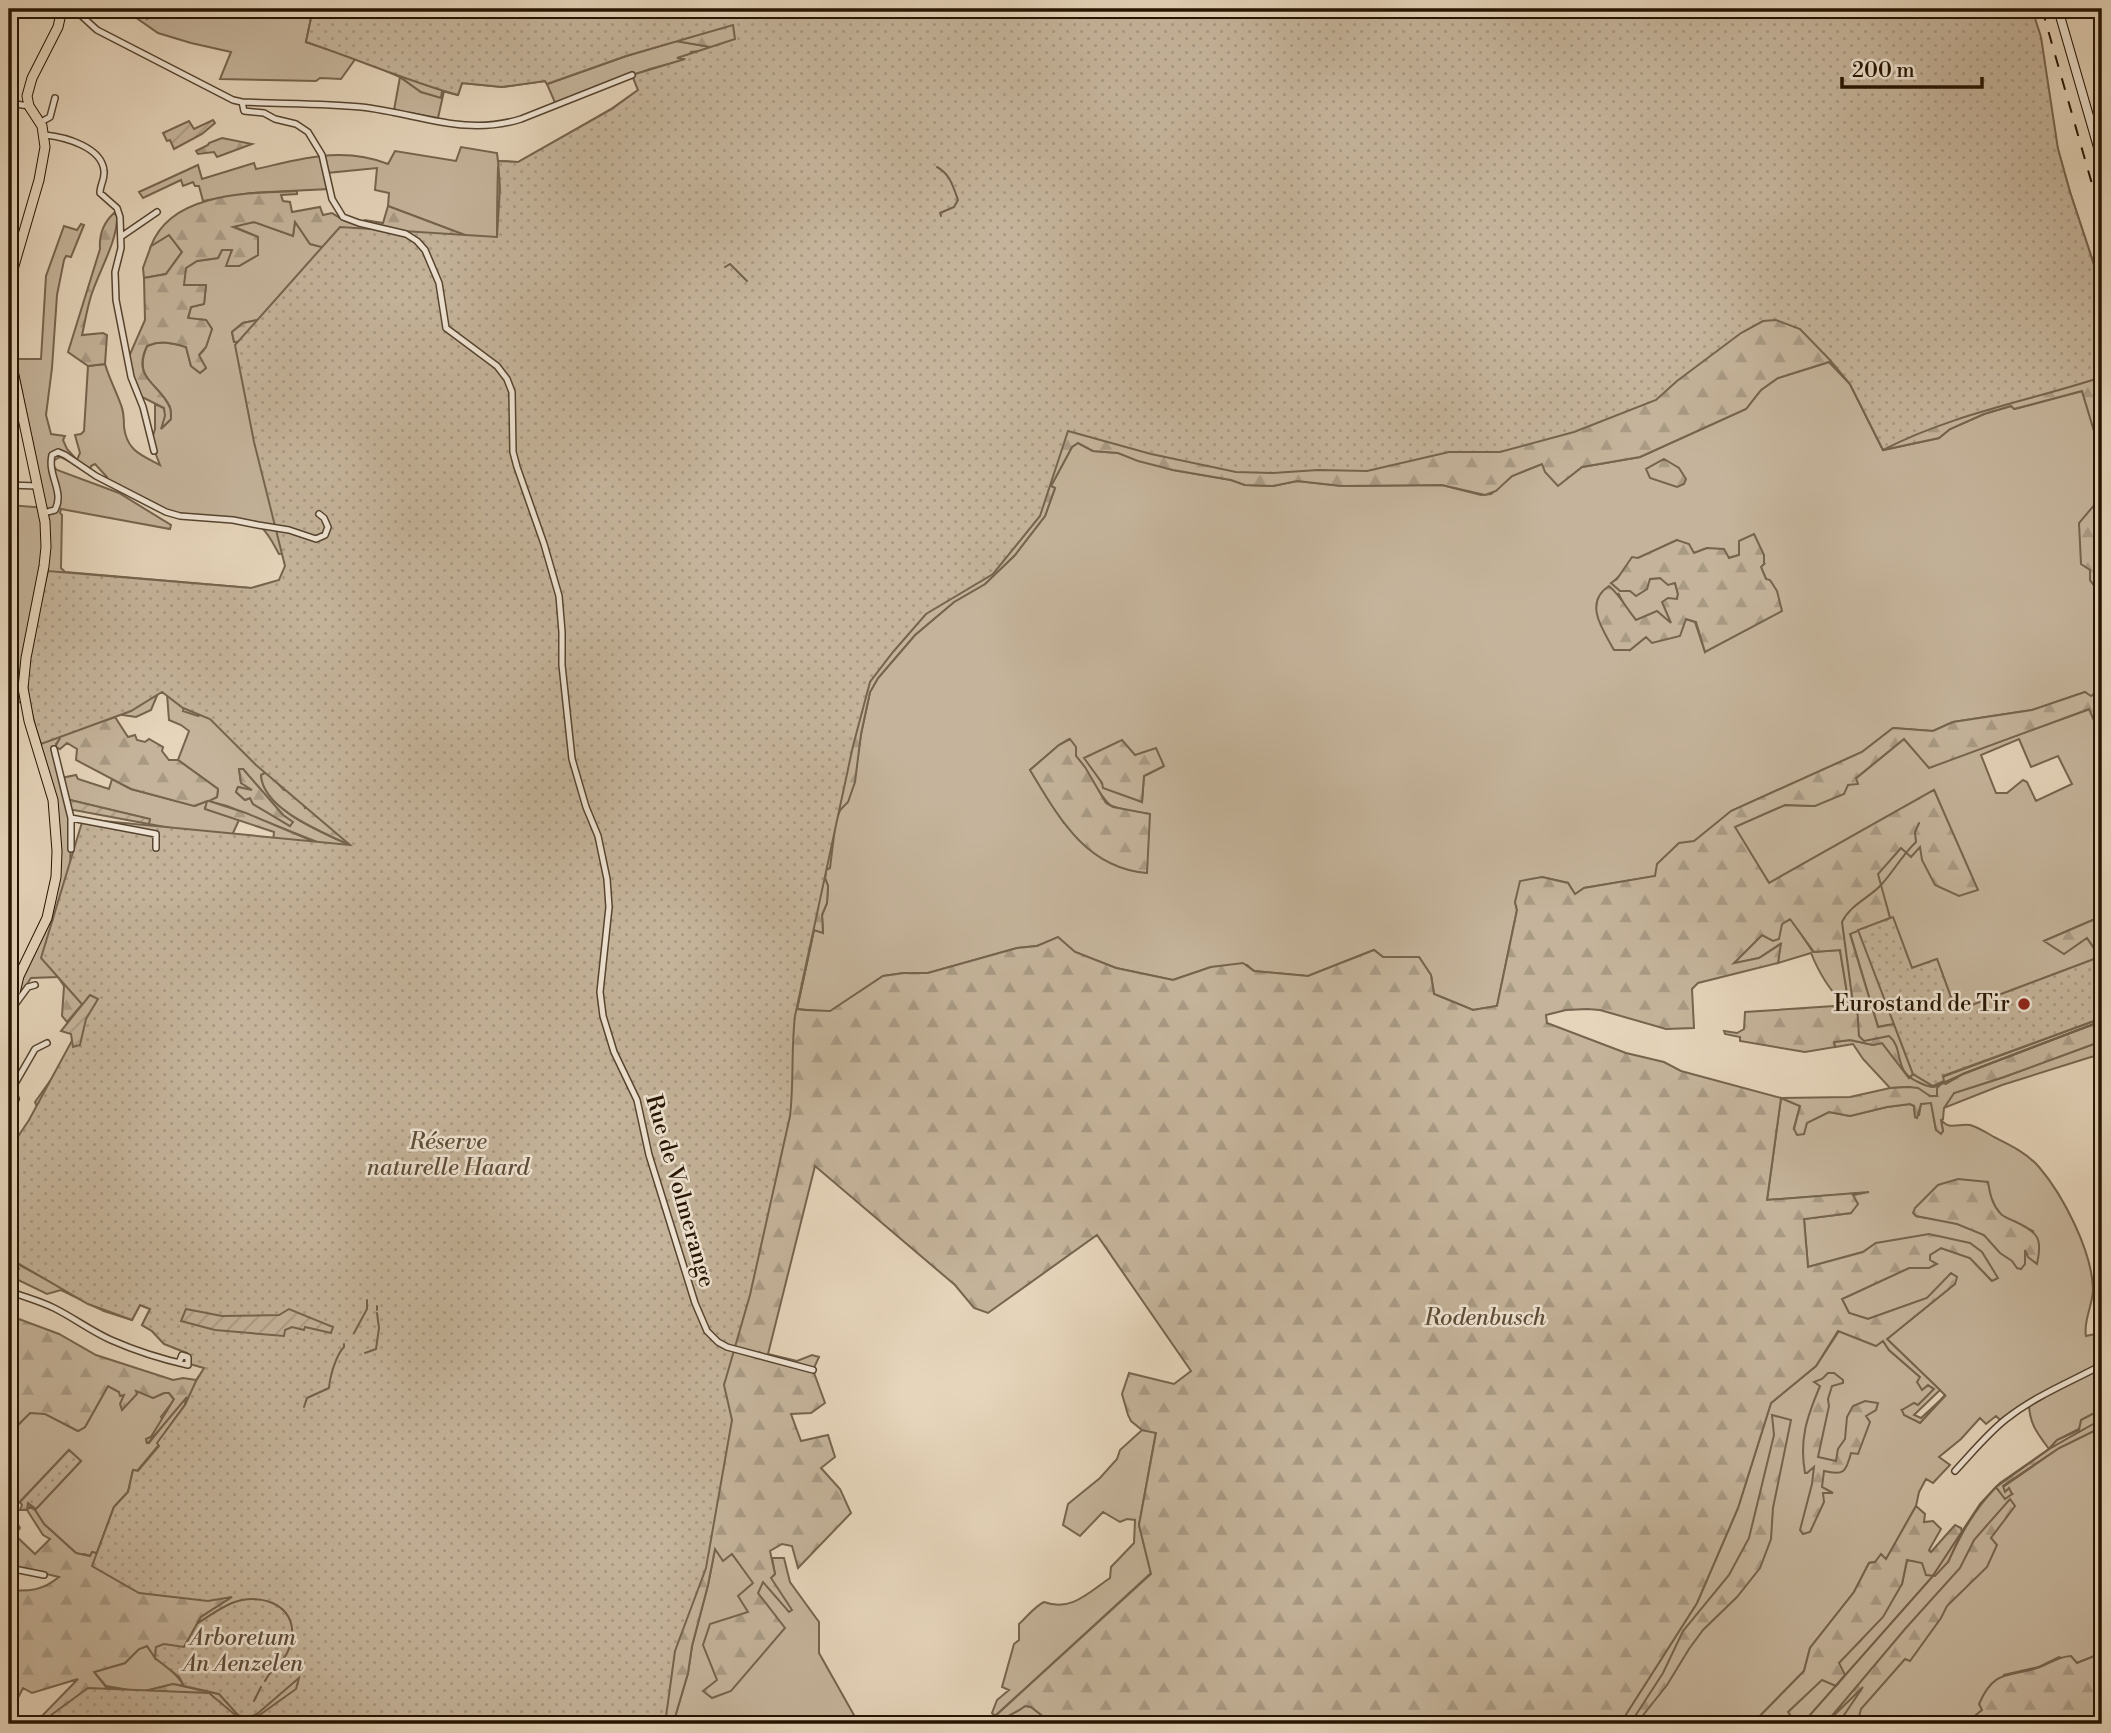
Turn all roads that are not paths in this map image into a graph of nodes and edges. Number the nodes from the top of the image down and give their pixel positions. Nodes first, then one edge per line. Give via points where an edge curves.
1 (75, 9) edge
2 (2058, 9) edge
3 (62, 10) edge
4 (632, 75) dead end
5 (55, 98) dead end
6 (242, 102) junction
7 (9, 103) edge
8 (29, 106) junction
9 (41, 122) junction
10 (45, 135) junction
11 (2102, 161) edge
12 (158, 212) dead end
13 (122, 236) junction
14 (9, 283) edge
15 (9, 352) edge
16 (154, 451) dead end
17 (9, 485) edge
18 (37, 486) junction
19 (43, 513) junction
20 (319, 514) dead end
21 (54, 749) dead end
22 (71, 818) junction
23 (57, 831) junction
24 (71, 831) junction
25 (156, 848) dead end
26 (71, 849) dead end
27 (35, 985) dead end
28 (9, 1015) edge
29 (47, 1043) dead end
30 (9, 1095) edge
31 (16, 1099) dead end
32 (9, 1101) edge
33 (9, 1116) edge
34 (9, 1292) edge
35 (188, 1365) dead end
36 (2102, 1365) edge
37 (813, 1370) dead end
38 (1955, 1471) dead end
39 (9, 1567) edge
40 (44, 1575) dead end

1 - 3 street
1 - 6 street via 97,30
2 - 11 main road
3 - 8 main road via 32,78
4 - 6 street via 521,118 482,127 361,107
5 - 9 street via 50,117
6 - 37 street, Rue de Volmerange via 244,111 264,113 308,132 323,155 332,199 343,217 417,241 435,270 446,328 496,366 510,386 515,460 560,604 572,760 607,879 609,908 600,1003 614,1052 637,1100 649,1155 707,1331 727,1347
7 - 8 street
8 - 9 main road
9 - 10 main road
10 - 13 street via 97,154 104,170 100,193 117,208
10 - 14 main road via 45,155
12 - 13 street
13 - 16 street via 115,272 116,300 131,377
15 - 18 main road
17 - 18 street
18 - 19 main road
19 - 20 street via 58,505 50,466 58,452 153,507 180,516 233,520 316,539 325,536 328,527
19 - 23 main road via 44,566 23,688
21 - 22 street
22 - 24 street
22 - 25 street via 156,834
23 - 24 street
23 - 28 main road via 51,905 19,976
24 - 26 street
27 - 28 street
29 - 30 street via 35,1049
30 - 32 street
31 - 33 street
34 - 35 street via 44,1303 139,1352 179,1363 185,1355
36 - 38 street via 2014,1413
39 - 40 street

